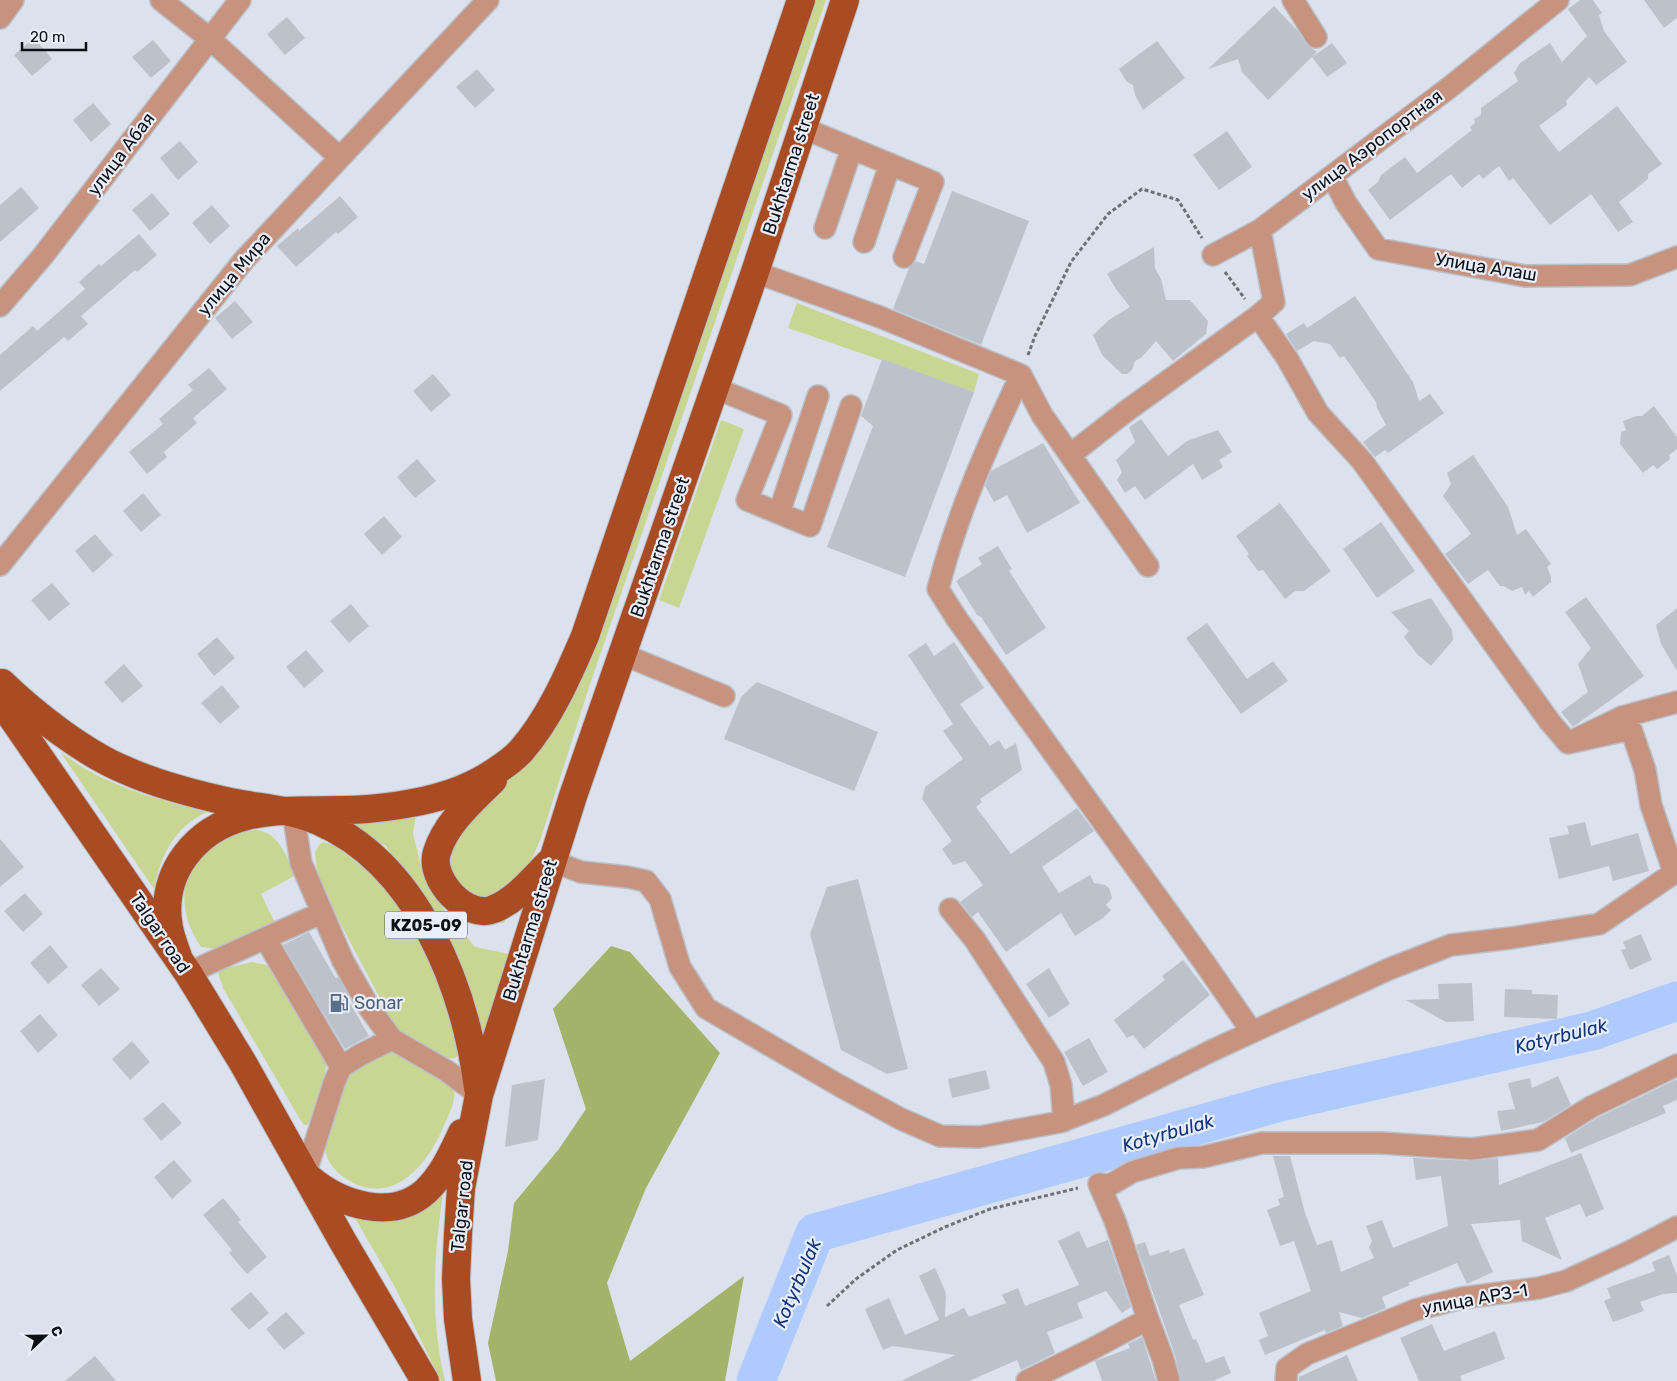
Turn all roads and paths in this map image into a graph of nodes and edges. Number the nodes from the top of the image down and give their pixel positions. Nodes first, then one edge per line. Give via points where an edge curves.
1 (13, 0) edge
2 (161, 0) edge
3 (240, 0) edge
4 (488, 0) edge
5 (801, 0) edge
6 (845, 0) edge
7 (1294, 0) edge
8 (1558, 0) edge
9 (0, 18) edge
10 (1316, 37) dead end
11 (209, 38) junction
12 (803, 128) junction
13 (852, 148) junction
14 (340, 157) junction
15 (890, 164) junction
16 (1332, 176) junction
17 (825, 228) dead end
18 (1260, 230) junction
19 (864, 242) dead end
20 (1213, 255) junction
21 (904, 257) dead end
22 (1677, 257) edge
23 (755, 272) junction
24 (0, 306) edge
25 (1258, 316) junction
26 (1021, 375) junction
27 (715, 388) junction
28 (818, 396) dead end
29 (851, 406) dead end
30 (1070, 456) junction
31 (779, 513) junction
32 (0, 565) edge
33 (1148, 566) dead end
34 (622, 654) junction
35 (0, 682) edge
36 (724, 696) dead end
37 (0, 700) edge
38 (1677, 702) edge
39 (1568, 743) junction
40 (520, 753) junction
41 (293, 812) junction
42 (552, 861) junction
43 (1675, 874) edge
44 (950, 909) dead end
45 (321, 913) junction
46 (265, 938) junction
47 (183, 965) junction
48 (1252, 1032) junction
49 (392, 1039) junction
50 (1677, 1065) edge
51 (342, 1068) junction
52 (478, 1095) junction
53 (1064, 1121) junction
54 (306, 1175) junction
55 (1099, 1184) junction
56 (1677, 1227) edge
57 (827, 1306) dead end
58 (1148, 1319) junction
59 (425, 1381) edge
60 (467, 1381) edge
61 (1026, 1381) edge
62 (1169, 1381) edge
63 (1286, 1381) edge

1 - 9 street
2 - 11 street
3 - 11 street, улица Абая
4 - 14 street, улица Мира
5 - 40 main road via 585,636 555,699
6 - 12 main road, Bukhtarma street
7 - 10 street
8 - 16 street, улица Аэропортная
11 - 14 street
11 - 24 street, улица Абая via 42,257
12 - 13 street
12 - 23 main road, Bukhtarma street
13 - 15 street
13 - 17 street
14 - 32 street, улица Мира via 244,260
15 - 19 street
15 - 21 street via 934,182
16 - 18 street, улица Аэропортная
16 - 22 street, Улица Алаш via 1346,203 1378,249 1525,276 1630,275
18 - 20 street, улица Аэропортная
18 - 25 street via 1274,302
20 - 25 path
20 - 26 path via 1178,200 1142,189 1108,214 1071,262 1035,336
23 - 26 street via 880,317
23 - 27 main road, Bukhtarma street
25 - 30 street
25 - 39 street via 1287,358 1318,413 1362,461
26 - 30 street via 1042,415
26 - 48 street via 973,480 938,589 956,619
27 - 31 street via 781,414 747,500
27 - 34 main road, Bukhtarma street
28 - 31 street
29 - 31 street via 810,526
30 - 33 street
34 - 36 street
34 - 42 main road, Bukhtarma street
35 - 41 main road, KZ05-09 via 24,705 65,735 123,770 230,802
37 - 47 main road, Talgar road / KZ05-09
38 - 39 street via 1622,717
39 - 43 street via 1631,729 1645,770 1651,805
40 - 41 main road via 471,785 402,806
40 - 42 main road via 450,827 436,854 436,868 441,884 453,896 480,912 506,902
41 - 45 street via 301,862
41 - 47 main road, KZ05-09 via 263,813 231,821 200,840 183,857 175,871 168,911 169,928
41 - 52 main road, KZ05-09 via 318,821 360,845 380,862 416,909 436,942 453,982 470,1040
42 - 52 main road, Bukhtarma street
42 - 53 street via 581,872 646,881 660,899 680,968 706,1008 901,1119 940,1136 979,1137
43 - 48 street via 1599,924 1450,945 1389,969
44 - 53 street via 975,940 1054,1062 1061,1085
45 - 46 street
45 - 49 street via 370,1009
46 - 47 street
46 - 51 street
47 - 54 main road, Talgar road / KZ05-09
48 - 53 street via 1104,1105
49 - 51 street
49 - 52 street via 447,1071
50 - 55 street via 1592,1107 1538,1140 1472,1149 1381,1143 1262,1143 1203,1157 1179,1158 1132,1172 1110,1185
51 - 54 street via 334,1083
52 - 54 main road, Talgar road / KZ05-09 via 450,1159 439,1177 415,1199 402,1205 350,1203 334,1196
52 - 60 main road, Talgar road / KZ05-09 via 461,1188 456,1279
54 - 59 main road, Talgar road / KZ05-09
55 - 57 path via 990,1209 945,1227 897,1250 856,1279
55 - 58 street
56 - 63 street, улица АРЗ-1 via 1566,1281 1539,1288 1462,1298 1415,1310 1306,1354 1287,1368
58 - 61 street
58 - 62 street

